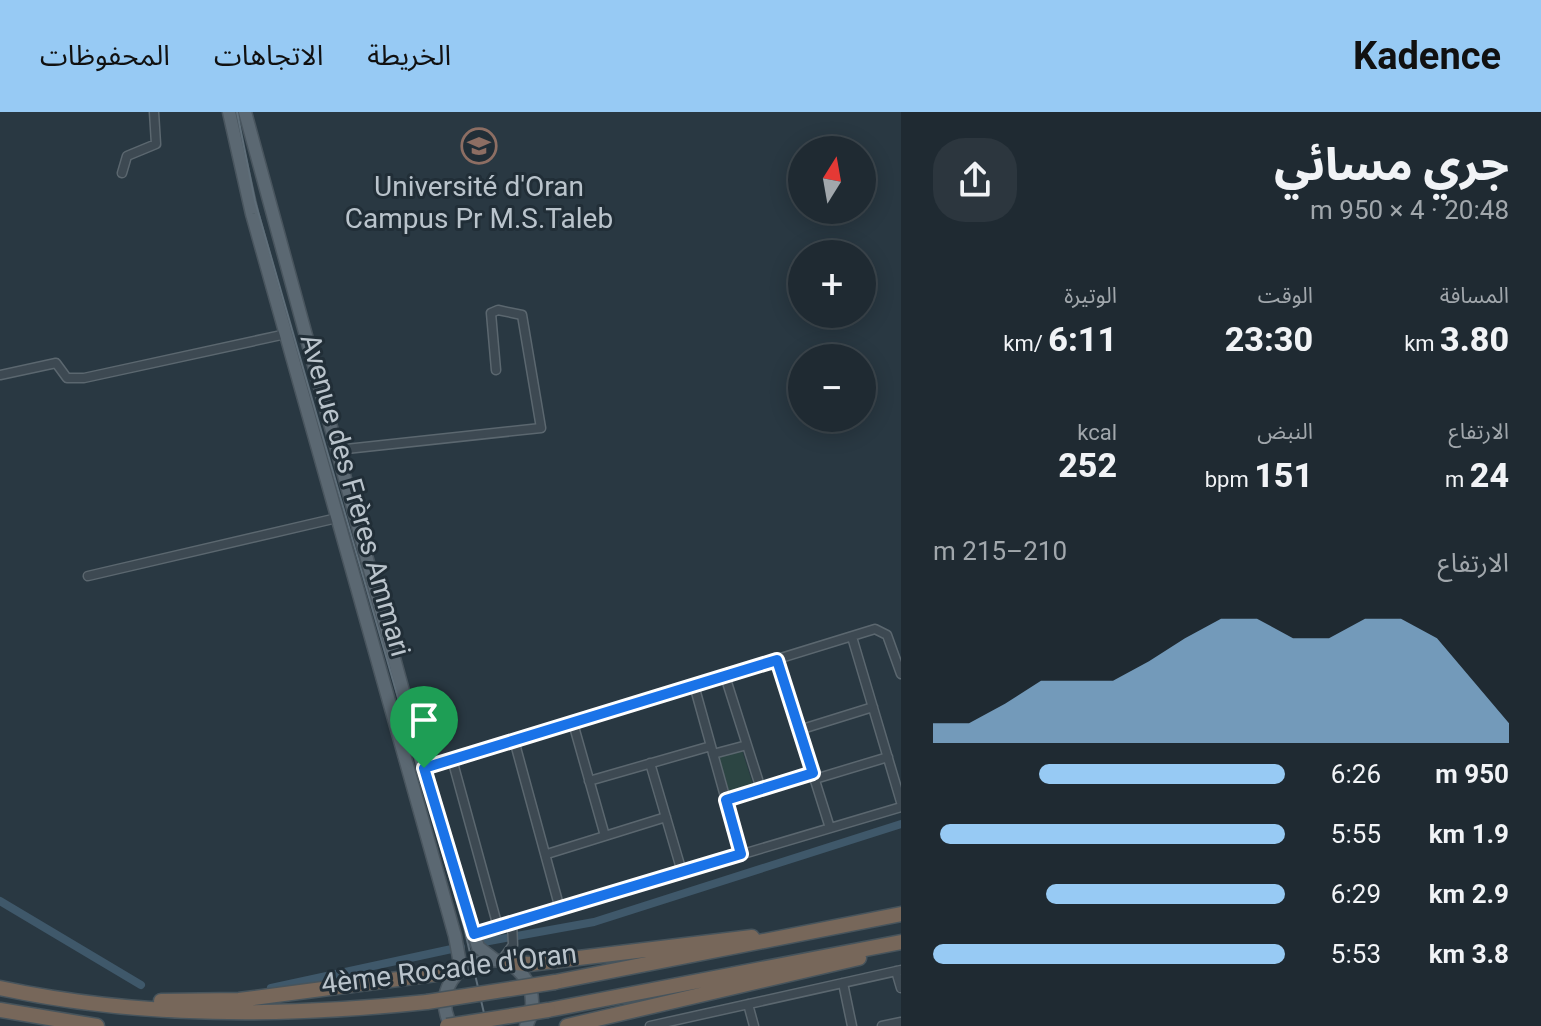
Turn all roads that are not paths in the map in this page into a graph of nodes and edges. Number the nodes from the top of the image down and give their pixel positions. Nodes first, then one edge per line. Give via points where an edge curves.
1 (154, 112) edge
2 (245, 112) edge
3 (226, 113) edge
4 (122, 173) dead end
5 (286, 334) junction
6 (496, 370) dead end
7 (0, 375) edge
8 (337, 450) junction
9 (337, 518) junction
10 (88, 576) dead end
11 (852, 637) junction
12 (777, 660) junction
13 (901, 674) edge
14 (725, 676) junction
15 (694, 685) junction
16 (873, 707) junction
17 (573, 723) junction
18 (799, 730) junction
19 (514, 740) junction
20 (747, 745) junction
21 (712, 750) junction
22 (888, 757) junction
23 (452, 759) junction
24 (650, 763) junction
25 (424, 768) junction
26 (814, 776) junction
27 (589, 781) junction
28 (761, 789) junction
29 (726, 800) junction
30 (901, 804) edge
31 (666, 817) junction
32 (830, 828) junction
33 (605, 836) junction
34 (547, 854) junction
35 (741, 854) junction
36 (682, 872) junction
37 (560, 909) junction
38 (901, 914) edge
39 (498, 927) junction
40 (828, 930) junction
41 (513, 932) junction
42 (476, 940) junction
43 (901, 945) edge
44 (499, 961) junction
45 (460, 970) junction
46 (899, 970) edge
47 (843, 983) junction
48 (0, 988) edge
49 (901, 988) edge
50 (52, 997) junction
51 (748, 1004) junction
52 (0, 1010) edge
53 (901, 1022) edge
54 (97, 1026) edge
55 (449, 1026) edge
56 (526, 1026) edge
57 (567, 1026) edge
58 (650, 1026) edge
59 (754, 1026) edge
60 (852, 1026) edge
61 (882, 1026) edge

1 - 4 street via 156,144 127,156
2 - 8 main road, Avenue des Frères Ammari
3 - 5 main road, Avenue des Frères Ammari
5 - 7 street via 84,378 67,378 58,363
5 - 9 main road, Avenue des Frères Ammari
6 - 8 street via 491,313 522,315 541,428
8 - 25 main road, Avenue des Frères Ammari
9 - 10 street
9 - 45 main road, Avenue des Frères Ammari via 455,936
11 - 12 street
11 - 13 street via 883,631
11 - 16 street
12 - 14 street
12 - 18 street
14 - 15 street
14 - 20 street
15 - 17 street
15 - 21 street
16 - 18 street
16 - 22 street
17 - 19 street
17 - 27 street
18 - 26 street
19 - 23 street
19 - 34 street
20 - 21 street
20 - 28 street
21 - 24 street
21 - 29 street
22 - 26 street
22 - 30 street
23 - 25 street
23 - 39 street
24 - 27 street
24 - 31 street
25 - 42 main road, Avenue des Frères Ammari
26 - 28 street
26 - 32 street
27 - 33 street
28 - 29 street
29 - 35 street
30 - 32 street
31 - 33 street
31 - 36 street
32 - 35 street
33 - 34 street
34 - 37 street
35 - 36 street
36 - 37 street
37 - 41 street
38 - 40 highway, 4ème Rocade d'Oran
39 - 41 street
39 - 42 street
40 - 44 highway via 529,964
40 - 50 highway, 4ème Rocade d'Oran, bridge via 555,982 427,1002 312,1012 206,1014
41 - 44 street
42 - 44 main road
43 - 55 highway, 4ème Rocade d'Oran, bridge
43 - 57 highway
44 - 45 main road via 473,962
44 - 56 main road via 520,973 531,990
45 - 50 highway via 204,1002
45 - 55 main road via 446,993
46 - 47 street
46 - 49 street
47 - 51 street
47 - 60 street
48 - 50 highway, 4ème Rocade d'Oran
51 - 58 street
51 - 59 street
52 - 54 highway
53 - 61 street

